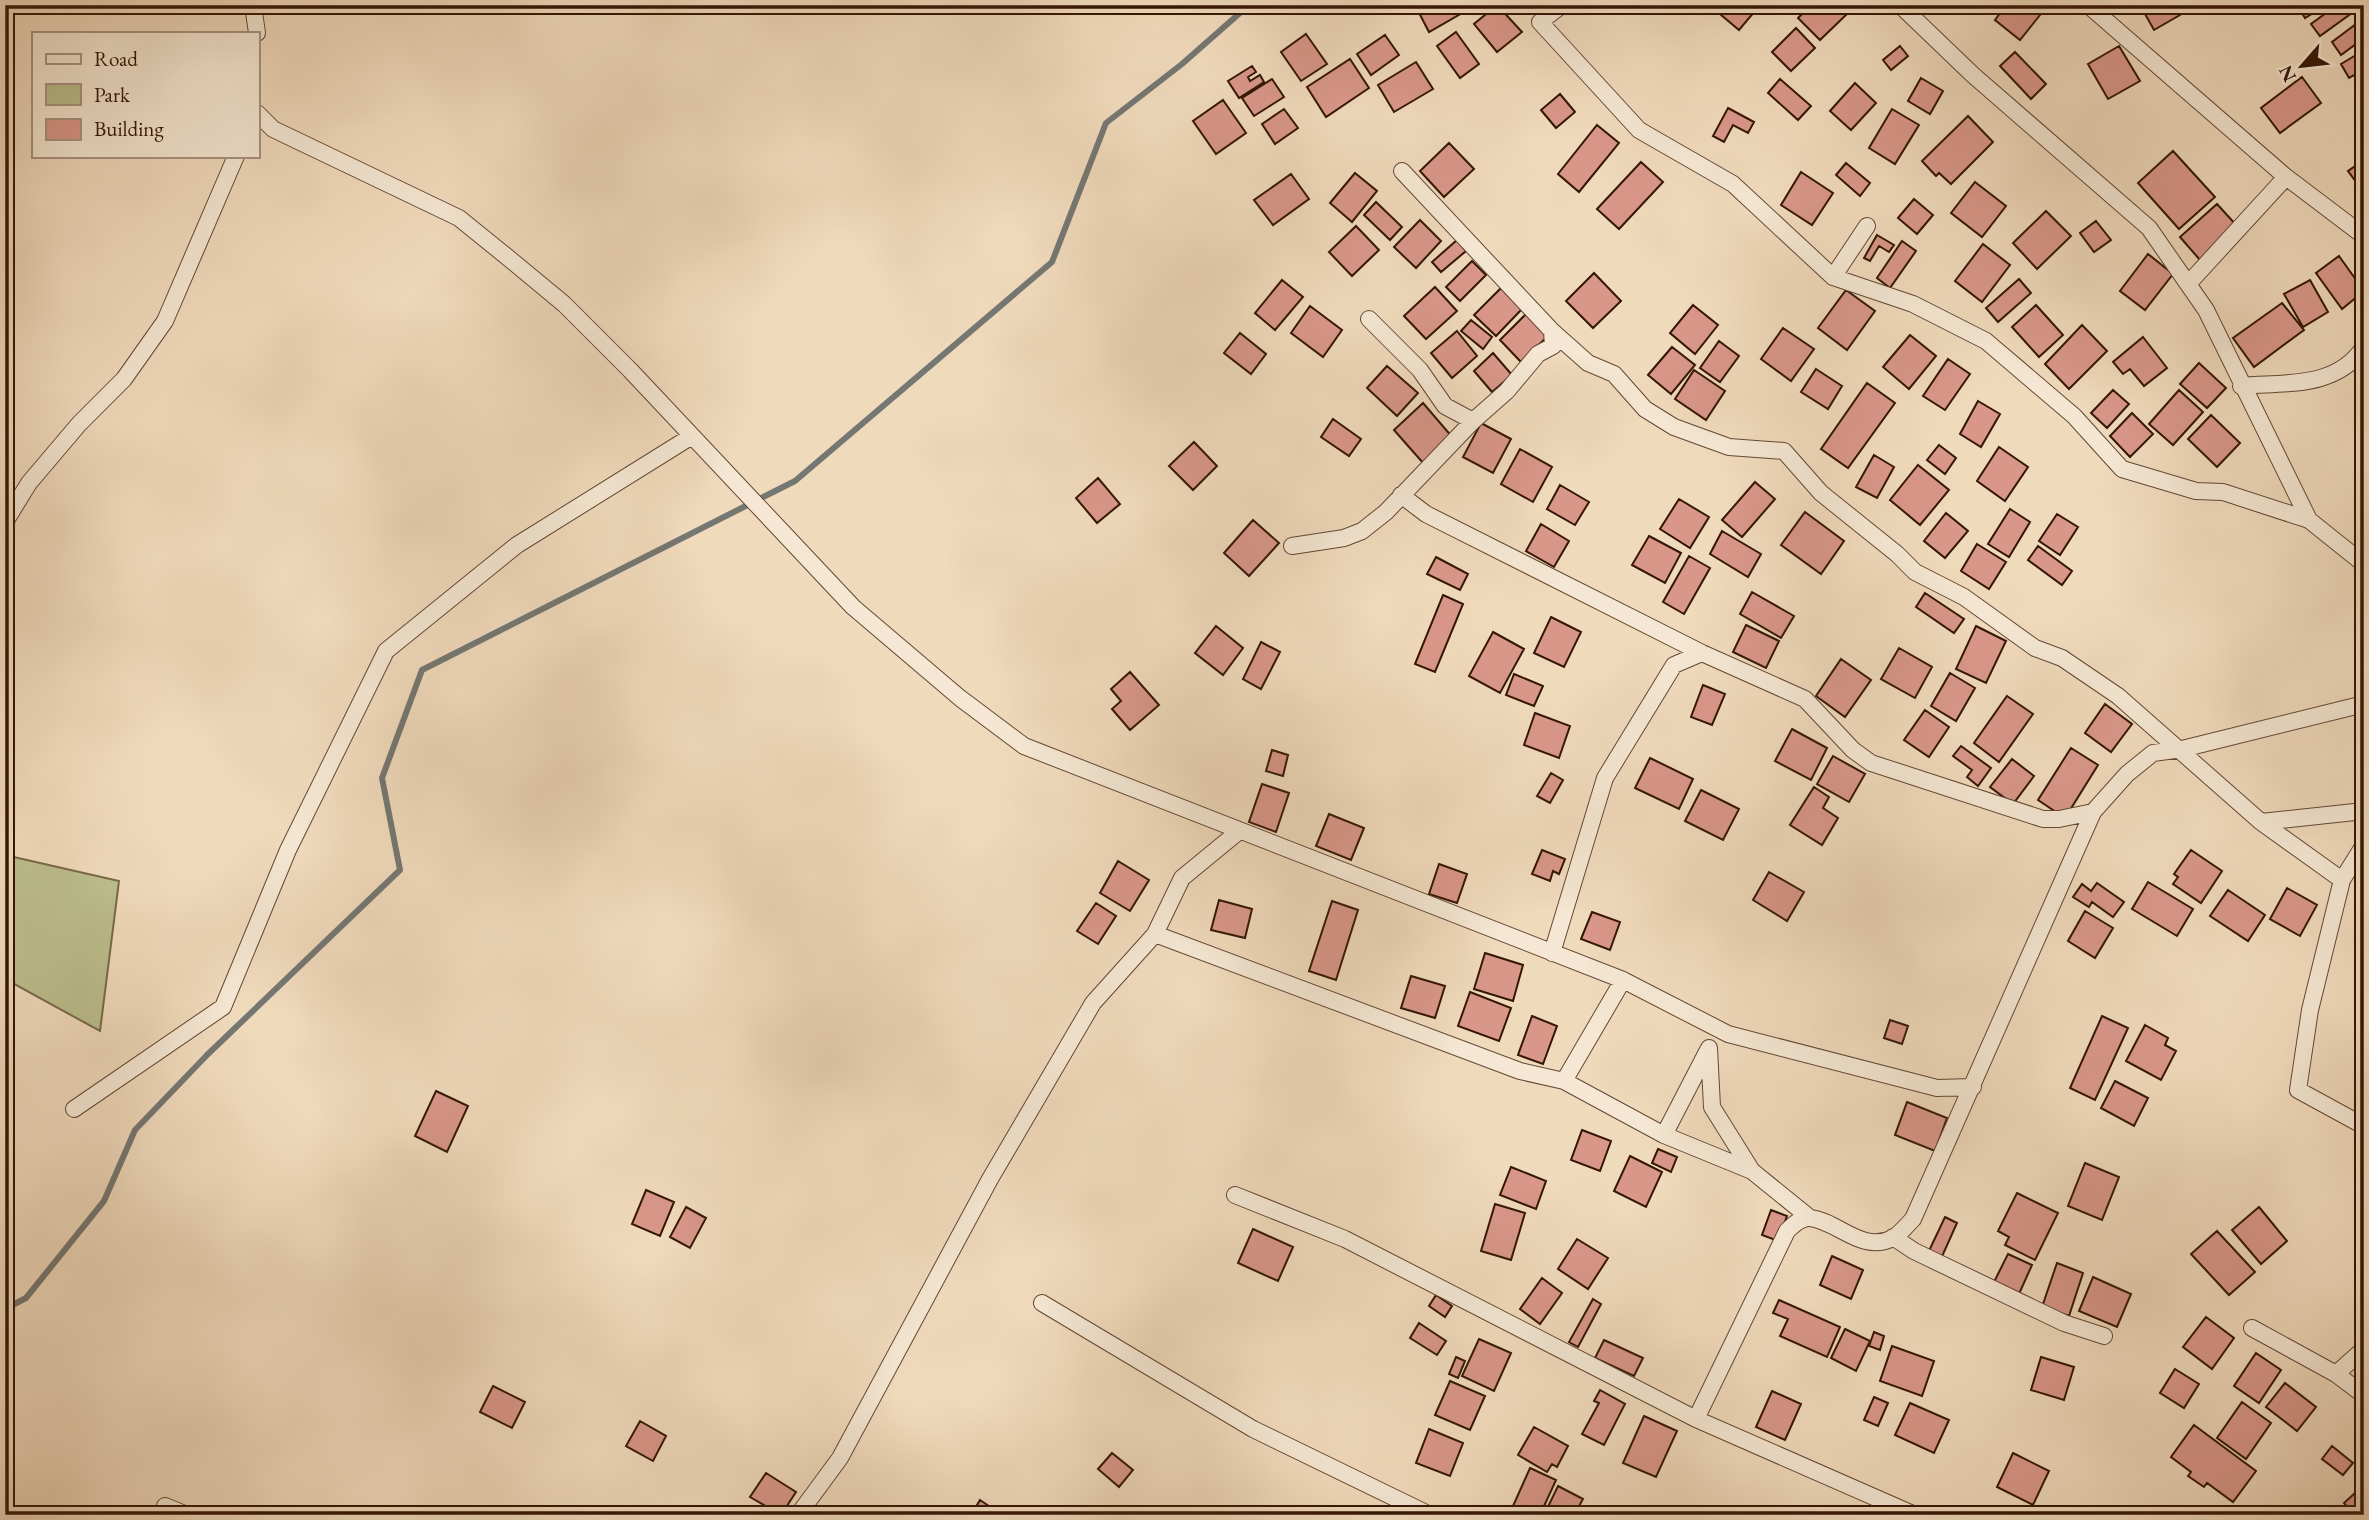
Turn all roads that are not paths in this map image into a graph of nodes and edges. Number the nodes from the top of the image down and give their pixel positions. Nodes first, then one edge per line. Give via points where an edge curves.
1 (253, 5) edge
2 (1562, 5) edge
3 (1900, 5) edge
4 (2088, 5) edge
5 (256, 32) edge
6 (259, 115) edge
7 (235, 158) edge
8 (1402, 171) dead end
9 (2287, 177) junction
10 (1867, 226) dead end
11 (2364, 236) edge
12 (1833, 277) junction
13 (2188, 284) junction
14 (1369, 319) dead end
15 (1552, 331) junction
16 (2364, 347) edge
17 (2241, 386) junction
18 (1473, 421) junction
19 (692, 436) junction
20 (1401, 495) junction
21 (2309, 520) junction
22 (5, 522) edge
23 (1292, 546) dead end
24 (2364, 564) edge
25 (1702, 653) junction
26 (2364, 704) edge
27 (2159, 733) junction
28 (2182, 749) junction
29 (2153, 753) junction
30 (2364, 811) edge
31 (2093, 812) junction
32 (2261, 821) junction
33 (1238, 832) junction
34 (2364, 845) edge
35 (2342, 880) junction
36 (1155, 934) junction
37 (1552, 953) junction
38 (1623, 980) junction
39 (1728, 1034) junction
40 (1709, 1048) junction
41 (1564, 1081) junction
42 (1973, 1087) junction
43 (1937, 1088) junction
44 (75, 1109) dead end
45 (1959, 1115) junction
46 (2364, 1126) edge
47 (1664, 1135) junction
48 (1752, 1171) junction
49 (1235, 1195) dead end
50 (1810, 1218) junction
51 (1893, 1237) junction
52 (1042, 1303) dead end
53 (2252, 1328) dead end
54 (2104, 1335) dead end
55 (2364, 1349) edge
56 (2336, 1374) junction
57 (2364, 1395) edge
58 (1696, 1419) junction
59 (165, 1506) dead end
60 (187, 1515) edge
61 (798, 1515) edge
62 (1430, 1515) edge
63 (1915, 1515) edge

1 - 5 street
2 - 12 street via 1540,22 1639,130 1733,184
3 - 13 street via 2149,228
4 - 9 street
6 - 19 street via 272,129 459,218 564,304
7 - 22 street via 165,321 124,379 29,483
8 - 15 street
9 - 11 street
9 - 13 street
10 - 12 street
12 - 21 street via 1913,304 1986,341 2074,416 2122,469 2196,491 2223,492
13 - 17 street via 2206,310
14 - 18 street via 1420,370 1445,406
15 - 18 street via 1553,346 1538,354 1507,391
15 - 27 street via 1588,363 1614,374 1644,409 1674,427 1730,447 1784,451 1821,493 1915,572 1964,597 2035,648 2062,658 2118,696
16 - 17 street via 2355,361 2320,380
17 - 21 street
18 - 20 street
19 - 33 street via 853,607 1024,746
19 - 44 street via 517,545 386,651 288,850 223,1007
20 - 23 street via 1362,531
20 - 25 street via 1426,514
21 - 24 street
25 - 31 street via 1805,699 1871,763 2043,819
25 - 37 street via 1674,665 1605,778
26 - 28 street
27 - 28 street
27 - 29 street
28 - 29 street
28 - 32 street
29 - 31 street
30 - 32 street
31 - 42 street
32 - 35 street
33 - 36 street via 1182,878
33 - 37 street
34 - 35 street
35 - 46 street via 2310,1010 2298,1090
36 - 41 street via 1520,1071
36 - 61 street via 1093,1003 990,1179 840,1458
37 - 38 street
38 - 39 street
38 - 41 street
39 - 40 street
39 - 43 street
40 - 47 street
40 - 48 street via 1712,1107
41 - 47 street
42 - 43 street
42 - 45 street
43 - 45 street
45 - 51 street via 1913,1219
47 - 48 street
48 - 50 street
49 - 58 street via 1345,1239
50 - 51 street via 1858,1239 1877,1242
50 - 58 street via 1798,1220 1787,1231
51 - 54 street via 2064,1323
52 - 62 street via 1253,1429
53 - 56 street
55 - 56 street
56 - 57 street
58 - 63 street
59 - 60 street

